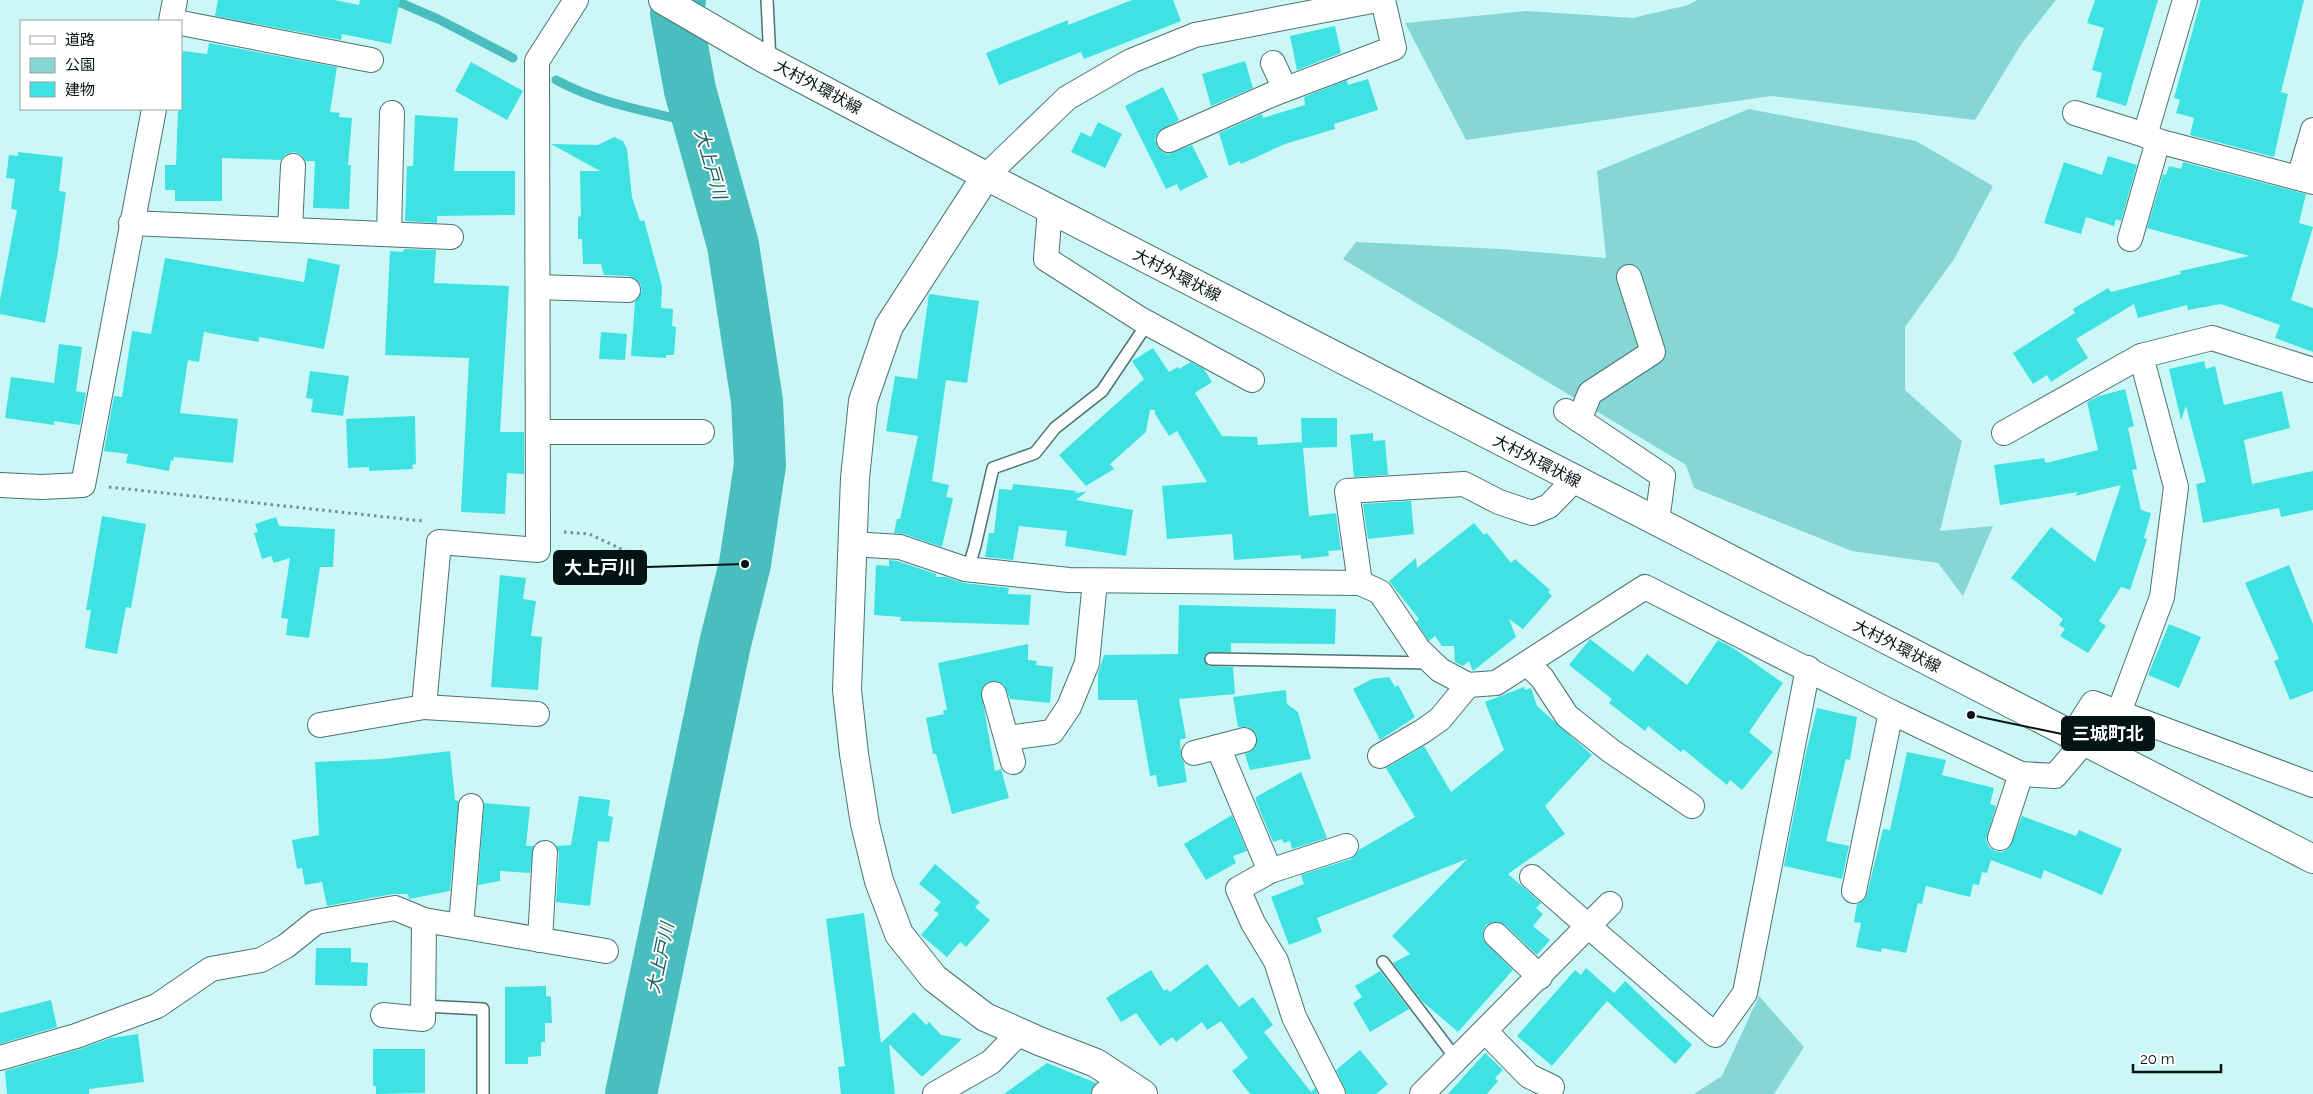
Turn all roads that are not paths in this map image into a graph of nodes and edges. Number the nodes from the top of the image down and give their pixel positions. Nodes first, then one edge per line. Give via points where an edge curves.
1 (174, 0) edge
2 (576, 0) edge
3 (663, 0) edge
4 (767, 0) edge
5 (1377, 0) edge
6 (1383, 0) edge
7 (2185, 0) edge
8 (172, 20) edge
9 (182, 23) edge
10 (371, 60) dead end
11 (767, 60) junction
12 (1273, 63) dead end
13 (1285, 89) junction
14 (154, 110) edge
15 (392, 113) dead end
16 (2075, 113) dead end
17 (2313, 130) edge
18 (2152, 138) junction
19 (1170, 140) dead end
20 (293, 166) dead end
21 (986, 176) junction
22 (2306, 180) edge
23 (1050, 209) junction
24 (131, 223) junction
25 (290, 228) junction
26 (390, 234) junction
27 (451, 237) dead end
28 (2130, 239) dead end
29 (1629, 277) dead end
30 (538, 288) junction
31 (628, 290) dead end
32 (1147, 324) junction
33 (2141, 356) junction
34 (2313, 370) edge
35 (1252, 380) dead end
36 (538, 432) junction
37 (702, 432) dead end
38 (2004, 433) dead end
39 (1574, 480) junction
40 (0, 485) edge
41 (1657, 522) junction
42 (852, 544) junction
43 (968, 569) junction
44 (1095, 580) junction
45 (1360, 583) junction
46 (1211, 659) dead end
47 (1432, 663) junction
48 (1528, 664) junction
49 (1808, 668) junction
50 (1468, 685) junction
51 (994, 694) dead end
52 (424, 707) junction
53 (1891, 712) junction
54 (2119, 712) junction
55 (538, 714) dead end
56 (320, 725) dead end
57 (1008, 738) junction
58 (2078, 739) junction
59 (1244, 740) dead end
60 (1218, 747) junction
61 (1194, 754) dead end
62 (1380, 756) dead end
63 (1013, 762) dead end
64 (2021, 774) junction
65 (2313, 786) edge
66 (471, 806) dead end
67 (1692, 806) dead end
68 (2000, 838) dead end
69 (1346, 846) dead end
70 (545, 853) dead end
71 (2313, 859) edge
72 (1270, 871) junction
73 (1532, 877) dead end
74 (1854, 891) dead end
75 (1610, 904) dead end
76 (424, 920) junction
77 (461, 926) junction
78 (1588, 926) junction
79 (1496, 935) dead end
80 (540, 940) junction
81 (606, 951) dead end
82 (1383, 962) dead end
83 (1540, 976) junction
84 (423, 1006) junction
85 (383, 1015) dead end
86 (1485, 1031) junction
87 (1020, 1032) junction
88 (0, 1058) edge
89 (1457, 1060) junction
90 (1552, 1087) dead end
91 (1123, 1089) edge
92 (483, 1094) edge
93 (935, 1094) edge
94 (1333, 1094) edge
95 (1422, 1094) edge

1 - 8 street
2 - 30 street via 537,61
3 - 11 main road, 大村外環状線
4 - 11 lane
5 - 21 street via 1195,35 1131,61 1067,98
6 - 13 street via 1394,48
7 - 18 street
9 - 10 street
11 - 21 main road, 大村外環状線
12 - 13 street
13 - 19 street
14 - 24 street
15 - 26 street
16 - 18 street
17 - 22 street
18 - 22 street
18 - 28 street
20 - 25 street
21 - 23 main road, 大村外環状線
21 - 42 main road via 889,326 863,401
23 - 32 street via 1046,259
23 - 39 main road, 大村外環状線
24 - 25 street
24 - 40 street via 83,485 41,488
25 - 26 street
26 - 27 street
29 - 41 street via 1653,352 1590,392 1572,415 1663,476
30 - 31 street
30 - 36 street
32 - 35 street
32 - 43 lane via 1102,391 1055,428 1035,453 993,468
33 - 34 street via 2212,338
33 - 38 street
33 - 54 street via 2176,487 2162,597
36 - 37 street
36 - 52 street via 538,550 439,542
39 - 41 main road, 大村外環状線
39 - 45 street via 1549,506 1532,513 1499,502 1464,484 1347,491
41 - 58 main road, 大村外環状線
42 - 43 street via 900,547
42 - 87 main road via 846,690 865,824 879,881 900,934 934,978 986,1017
43 - 44 street
44 - 45 street
44 - 57 street via 1087,663 1068,707 1052,732
45 - 47 street via 1380,592 1419,650
46 - 47 lane
47 - 50 street
48 - 49 street via 1645,587
48 - 50 street via 1496,683
48 - 67 street via 1542,678 1567,716 1611,751
49 - 53 street
49 - 78 street via 1745,993 1715,1035
50 - 62 street via 1440,718
51 - 57 street
52 - 55 street
52 - 56 street
53 - 64 street
53 - 74 street
54 - 58 street via 2093,703
54 - 65 street
57 - 63 street
58 - 64 street via 2056,776
58 - 71 main road, 大村外環状線
59 - 60 street
60 - 61 street
60 - 72 street
64 - 68 street
66 - 77 street
69 - 72 street
70 - 80 street
72 - 94 street via 1238,889 1253,923 1276,960 1294,1017
73 - 78 street
75 - 78 street
76 - 77 street
76 - 84 street
76 - 88 street via 395,908 316,922 286,946 261,960 211,969 157,1006 76,1036
77 - 80 street
78 - 83 street
79 - 83 street
80 - 81 street
82 - 89 lane
83 - 86 street
84 - 85 street via 423,1019
84 - 92 lane via 483,1010
86 - 89 street
86 - 90 street via 1529,1076
87 - 91 main road via 1096,1063
87 - 93 street via 991,1062
89 - 95 street

